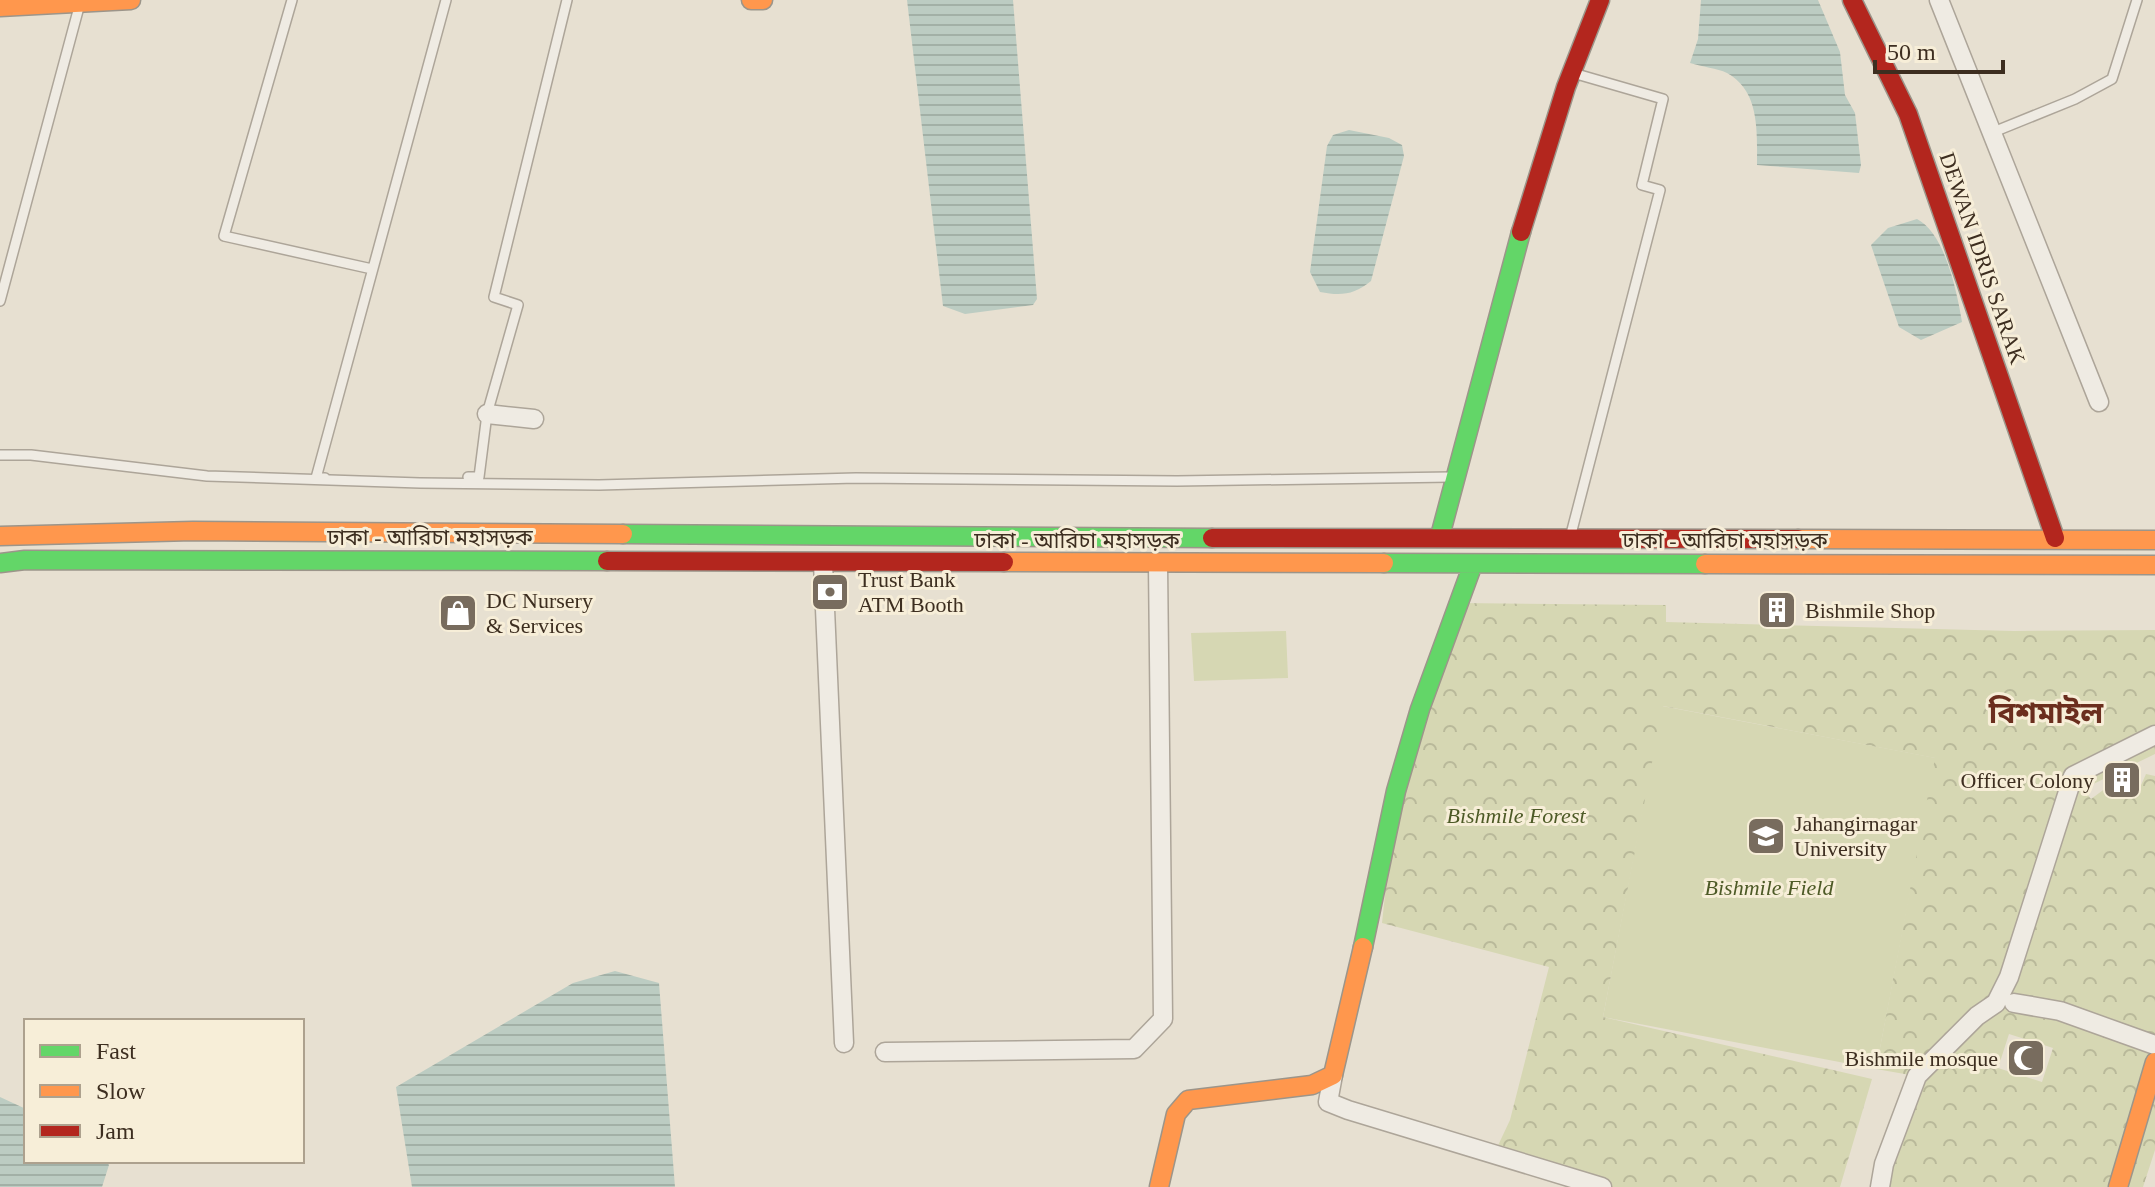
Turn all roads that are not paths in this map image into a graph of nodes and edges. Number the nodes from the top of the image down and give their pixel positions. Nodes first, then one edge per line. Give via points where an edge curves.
1 (131, 0) edge
2 (292, 0) edge
3 (446, 0) edge
4 (567, 0) edge
5 (751, 0) edge
6 (763, 0) edge
7 (1600, 0) edge
8 (1852, 0) edge
9 (1939, 0) edge
10 (2137, 0) edge
11 (80, 1) edge
12 (0, 7) edge
13 (1572, 73) junction
14 (1991, 133) junction
15 (372, 269) junction
16 (0, 301) edge
17 (2099, 402) dead end
18 (487, 414) junction
19 (534, 419) dead end
20 (0, 455) edge
21 (1455, 477) junction
22 (0, 536) edge
23 (1440, 536) junction
24 (1570, 537) junction
25 (2055, 538) junction
26 (2155, 540) edge
27 (0, 563) edge
28 (823, 563) junction
29 (1158, 564) junction
30 (1473, 564) junction
31 (2155, 565) edge
32 (2155, 735) edge
33 (2014, 1003) dead end
34 (844, 1043) dead end
35 (2155, 1045) edge
36 (885, 1052) dead end
37 (2155, 1062) edge
38 (1333, 1075) junction
39 (1159, 1187) edge
40 (1602, 1187) edge
41 (1880, 1187) edge
42 (2118, 1187) edge

1 - 11 main road
2 - 15 lane via 224,236
3 - 15 lane
4 - 18 lane via 494,297 518,305
5 - 6 main road
7 - 13 main road
8 - 25 main road, DEWAN IDRIS SARAK via 1908,114
9 - 14 street
10 - 14 lane via 2112,79
11 - 12 main road
11 - 16 lane
13 - 21 main road via 1511,264
13 - 24 lane via 1663,99 1642,185 1660,190
14 - 17 street
15 - 18 lane via 316,478 479,477
18 - 19 street
20 - 21 lane via 207,476 374,483
21 - 23 main road
22 - 23 main road, ঢাকা - আরিচা মহাসড়ক via 193,531
23 - 24 main road, ঢাকা - আরিচা মহাসড়ক
24 - 25 main road, ঢাকা - আরিচা মহাসড়ক
25 - 26 main road, ঢাকা - আরিচা মহাসড়ক
27 - 28 main road, ঢাকা - আরিচা মহাসড়ক
28 - 29 main road, ঢাকা - আরিচা মহাসড়ক
28 - 34 street
29 - 30 main road, ঢাকা - আরিচা মহাসড়ক
29 - 36 street via 1163,1019 1134,1049
30 - 31 main road, ঢাকা - আরিচা মহাসড়ক
30 - 38 main road via 1396,791
32 - 41 street via 2073,776 2009,977 1996,1003 1917,1076
33 - 35 street via 2060,1011
37 - 42 main road
38 - 39 main road via 1312,1085 1188,1100 1176,1114
38 - 40 street via 1328,1102

